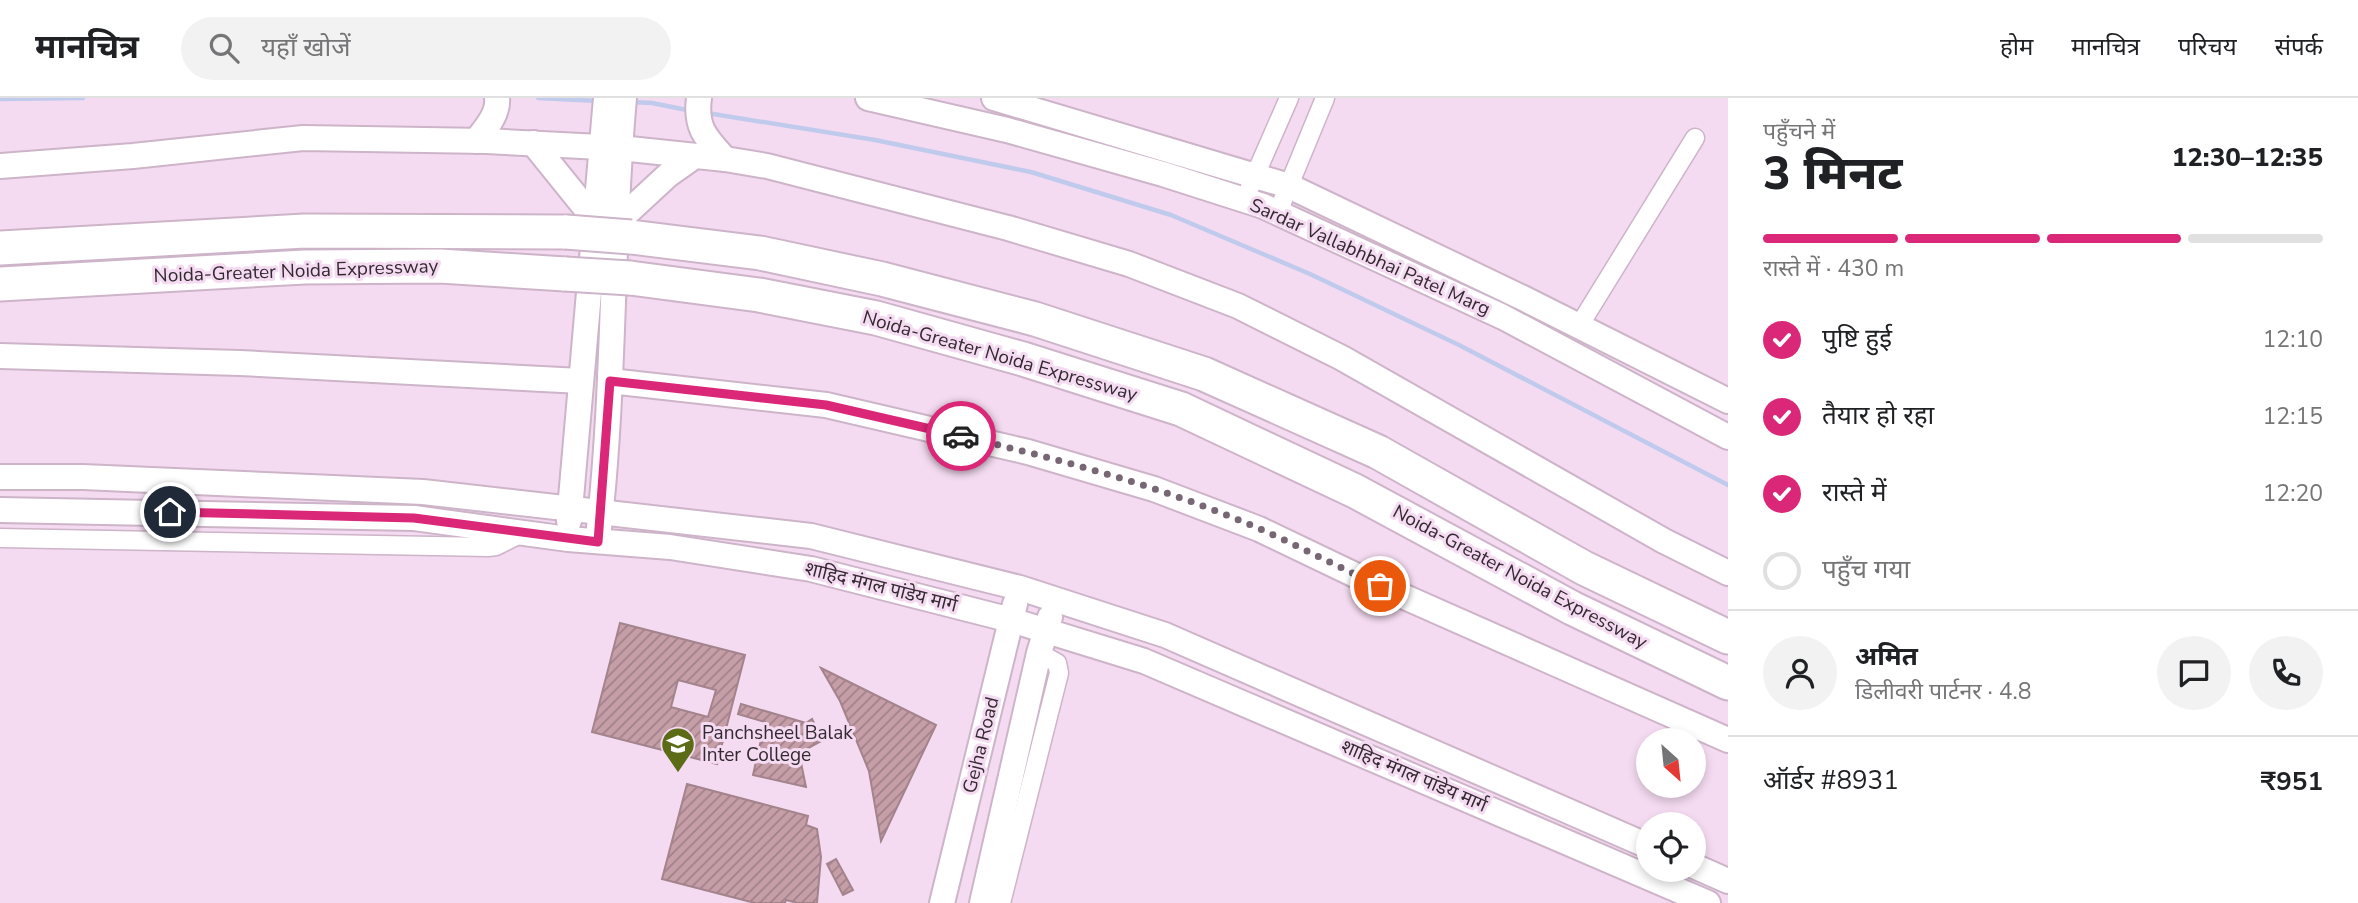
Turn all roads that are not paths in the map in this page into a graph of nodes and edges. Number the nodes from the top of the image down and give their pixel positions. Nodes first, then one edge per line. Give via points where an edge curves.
1 (498, 98) edge
2 (606, 98) edge
3 (624, 98) edge
4 (868, 98) edge
5 (994, 98) edge
6 (1289, 98) edge
7 (1325, 98) edge
8 (698, 107) edge
9 (1695, 138) dead end
10 (476, 141) junction
11 (533, 144) junction
12 (610, 147) junction
13 (695, 156) junction
14 (725, 159) junction
15 (0, 166) edge
16 (1255, 175) junction
17 (1289, 186) junction
18 (1245, 200) junction
19 (1278, 212) junction
20 (602, 229) junction
21 (0, 248) edge
22 (0, 284) edge
23 (1579, 326) junction
24 (0, 356) edge
25 (581, 381) junction
26 (610, 381) junction
27 (1728, 401) edge
28 (1728, 436) edge
29 (0, 477) edge
30 (571, 507) junction
31 (0, 510) edge
32 (601, 511) junction
33 (522, 533) junction
34 (0, 538) edge
35 (568, 539) junction
36 (598, 542) junction
37 (1728, 573) edge
38 (1020, 587) junction
39 (1055, 600) junction
40 (1011, 620) junction
41 (1728, 638) edge
42 (1042, 643) junction
43 (1728, 682) edge
44 (1728, 740) edge
45 (1636, 841) edge
46 (1706, 871) edge
47 (1728, 881) edge
48 (943, 903) edge
49 (982, 903) edge
50 (1001, 903) edge
51 (1707, 903) edge

1 - 10 street via 492,120
2 - 12 street
3 - 12 street
4 - 18 street, Sardar Vallabhbhai Patel Marg via 1007,130
5 - 16 street, Sardar Vallabhbhai Patel Marg
6 - 16 street
7 - 17 street
8 - 14 street via 704,136
9 - 23 street
10 - 11 street
10 - 15 street via 303,138
11 - 12 street
11 - 20 street
12 - 13 street
12 - 20 street
13 - 14 street
13 - 20 street
14 - 37 street via 1008,228 1129,264 1238,306 1342,358
16 - 17 street, Sardar Vallabhbhai Patel Marg
16 - 18 street
17 - 19 street
17 - 23 street, Sardar Vallabhbhai Patel Marg
18 - 19 street, Sardar Vallabhbhai Patel Marg
19 - 28 street, Sardar Vallabhbhai Patel Marg via 1503,317
20 - 21 highway, Noida-Greater Noida Expressway via 305,231
20 - 25 street
20 - 26 street
20 - 41 highway, Noida-Greater Noida Expressway via 760,253 881,279 1035,319 1204,373 1378,452 1584,568
22 - 43 highway, Noida-Greater Noida Expressway, bridge via 305,267 440,266 630,278 759,295 876,318 1181,409 1355,491 1572,608
23 - 27 street, Sardar Vallabhbhai Patel Marg
24 - 25 street
25 - 30 street
26 - 32 street
26 - 44 street via 826,405 1028,452 1154,489 1259,529
29 - 30 street via 423,492
30 - 32 street
30 - 35 street
31 - 33 street, शाहिद मंगल पांडेय मार्ग via 414,518
32 - 36 street
32 - 38 street via 811,536
33 - 34 street via 488,547
33 - 35 street, शाहिद मंगल पांडेय मार्ग
35 - 36 street, शाहिद मंगल पांडेय मार्ग
36 - 40 street, शाहिद मंगल पांडेय मार्ग via 670,547 811,569
38 - 39 street
38 - 40 street, Gejha Road
39 - 42 street, Gejha Road
39 - 45 street via 1165,635
40 - 42 street, शाहिद मंगल पांडेय मार्ग
40 - 48 street, Gejha Road
42 - 49 street, Gejha Road
42 - 50 street via 1059,673
42 - 51 street, शाहिद मंगल पांडेय मार्ग via 1144,661
46 - 47 street

